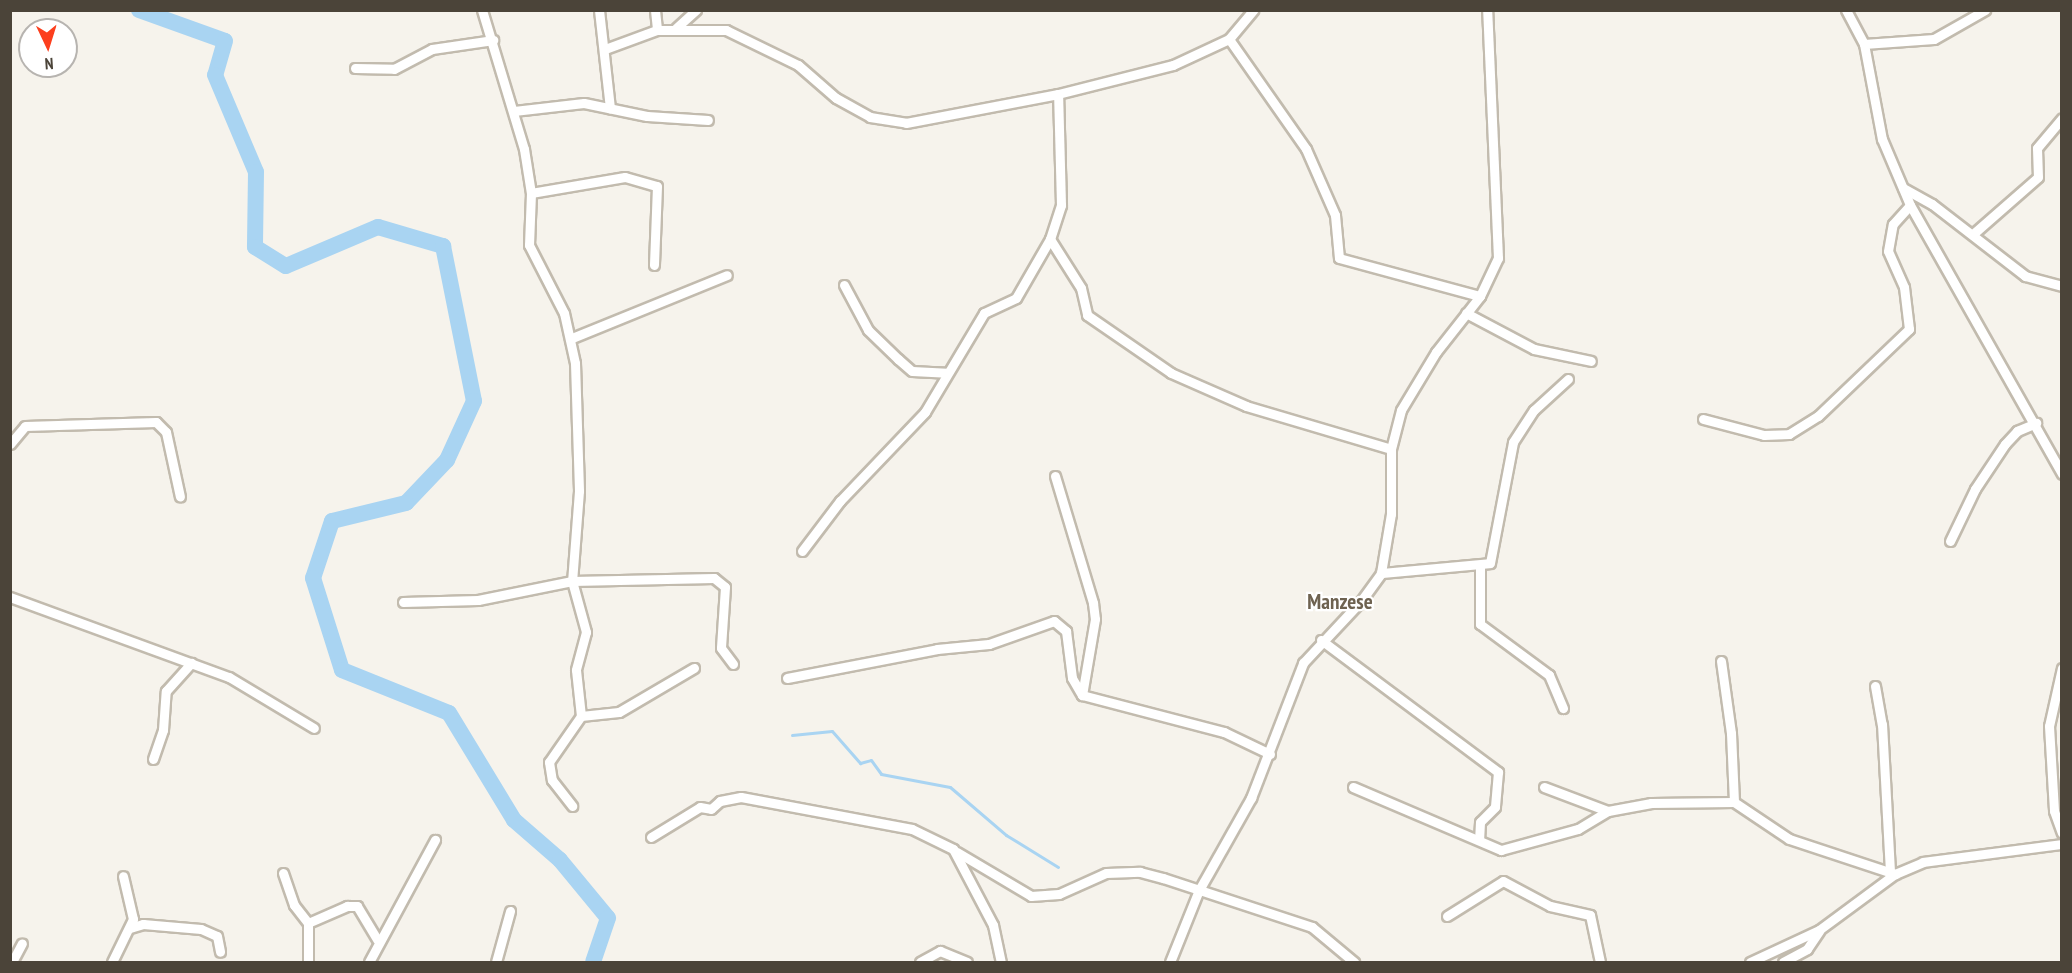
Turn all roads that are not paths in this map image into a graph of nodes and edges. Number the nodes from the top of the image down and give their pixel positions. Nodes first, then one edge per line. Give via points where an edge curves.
1 (482, 10) edge
2 (599, 10) edge
3 (655, 10) edge
4 (696, 10) edge
5 (1253, 10) edge
6 (1487, 10) edge
7 (1846, 10) edge
8 (1985, 10) edge
9 (676, 28) junction
10 (657, 30) junction
11 (1229, 39) junction
12 (493, 40) junction
13 (1864, 44) junction
14 (605, 49) junction
15 (355, 68) dead end
16 (1058, 94) junction
17 (610, 108) junction
18 (514, 111) junction
19 (2061, 118) edge
20 (708, 120) dead end
21 (1903, 188) junction
22 (531, 193) junction
23 (1910, 205) junction
24 (1973, 234) junction
25 (1050, 239) junction
26 (654, 265) dead end
27 (727, 275) dead end
28 (844, 285) dead end
29 (2061, 286) edge
30 (1480, 296) junction
31 (1466, 313) junction
32 (572, 338) junction
33 (1591, 361) dead end
34 (946, 373) junction
35 (1568, 380) dead end
36 (1703, 419) dead end
37 (2036, 423) junction
38 (10, 444) edge
39 (1390, 449) junction
40 (2061, 474) edge
41 (1055, 476) dead end
42 (180, 496) dead end
43 (1950, 541) dead end
44 (802, 551) dead end
45 (1480, 566) junction
46 (1381, 573) junction
47 (572, 581) junction
48 (10, 597) edge
49 (403, 602) dead end
50 (1321, 640) junction
51 (1721, 661) dead end
52 (191, 663) junction
53 (733, 664) dead end
54 (694, 668) dead end
55 (2061, 668) edge
56 (786, 678) dead end
57 (1875, 686) dead end
58 (1082, 695) junction
59 (1563, 708) dead end
60 (581, 716) junction
61 (314, 728) dead end
62 (1270, 754) junction
63 (153, 759) dead end
64 (1353, 787) dead end
65 (1544, 787) dead end
66 (1734, 802) junction
67 (572, 806) dead end
68 (1608, 811) junction
69 (2061, 833) edge
70 (651, 837) dead end
71 (1479, 839) junction
72 (435, 840) dead end
73 (2061, 844) edge
74 (953, 849) junction
75 (283, 873) dead end
76 (1892, 873) junction
77 (123, 876) dead end
78 (1199, 890) junction
79 (510, 911) dead end
80 (1447, 916) dead end
81 (308, 923) junction
82 (130, 928) junction
83 (1819, 930) junction
84 (377, 939) junction
85 (22, 943) dead end
86 (220, 952) dead end
87 (12, 963) edge
88 (112, 963) edge
89 (308, 963) edge
90 (369, 963) edge
91 (496, 963) edge
92 (920, 963) edge
93 (967, 963) edge
94 (1001, 963) edge
95 (1170, 963) edge
96 (1354, 963) edge
97 (1600, 963) edge
98 (1750, 963) edge
99 (1783, 963) edge

1 - 12 street
2 - 14 street
3 - 10 street
4 - 9 street
5 - 11 street
6 - 30 street via 1499,242 1494,268
7 - 13 street
8 - 13 street via 1934,39
9 - 10 street
9 - 16 street via 740,34 798,65 836,98 885,122 906,123
10 - 14 street
11 - 16 street via 1173,65
11 - 30 street via 1306,149 1335,215 1339,258
12 - 15 street via 432,49 394,69
12 - 18 street
13 - 21 street via 1882,139
14 - 17 street
16 - 25 street via 1061,205
17 - 18 street via 563,103
17 - 20 street
18 - 22 street
19 - 24 street via 2037,148 2038,177
21 - 23 street
21 - 24 street
22 - 26 street via 625,177 657,186
22 - 32 street via 533,257 564,313
23 - 36 street via 1893,224 1888,251 1904,287 1909,329 1818,416 1789,434 1764,435
23 - 37 street
24 - 29 street via 2025,276
25 - 34 street via 1016,298 984,313
25 - 39 street via 1081,288 1088,315 1171,373 1246,406
27 - 32 street
28 - 34 street via 868,330 898,359 912,371
30 - 31 street
31 - 33 street via 1534,349
31 - 39 street via 1436,352 1401,410
32 - 47 street via 579,491
34 - 44 street via 925,412 840,501
35 - 45 street via 1534,410 1513,442 1501,484 1492,558
37 - 40 street
37 - 43 street via 2017,431 2005,444 1975,489
38 - 42 street via 25,426 156,422 166,432
39 - 46 street via 1391,514
41 - 58 street via 1093,603
45 - 46 street
45 - 59 street via 1480,624 1549,675
46 - 50 street via 1361,601
47 - 49 street via 478,600
47 - 53 street via 721,581 726,598 722,648
47 - 60 street via 587,624 576,670
48 - 52 street
50 - 62 street via 1303,663
50 - 71 street via 1498,772 1495,807 1480,822
51 - 66 street via 1731,733
52 - 61 street via 229,677
52 - 63 street via 166,691 163,730
54 - 60 street via 619,712
55 - 69 street via 2049,726 2054,811
56 - 58 street via 937,649 988,645 1054,621 1066,632 1072,678
57 - 76 street via 1882,724
58 - 62 street via 1224,732
60 - 67 street via 549,762 552,780
62 - 78 street via 1251,798
64 - 71 street
65 - 68 street
66 - 68 street via 1651,803
66 - 76 street via 1789,839
68 - 71 street via 1578,829 1509,850
70 - 74 street via 700,807 711,809 720,801 741,797 894,824
72 - 84 street
73 - 76 street via 1923,862
74 - 78 street via 1031,896 1059,894 1086,880 1125,871
74 - 94 street via 993,925
75 - 81 street via 294,905
76 - 83 street
77 - 82 street via 132,902
78 - 95 street
78 - 96 street via 1311,927
79 - 91 street
80 - 97 street via 1503,881 1550,906 1590,915
81 - 84 street via 357,906
81 - 89 street
82 - 86 street via 143,924 201,929 217,936
82 - 88 street
83 - 98 street
83 - 99 street via 1807,948
84 - 90 street
85 - 87 street
92 - 93 street via 940,951

